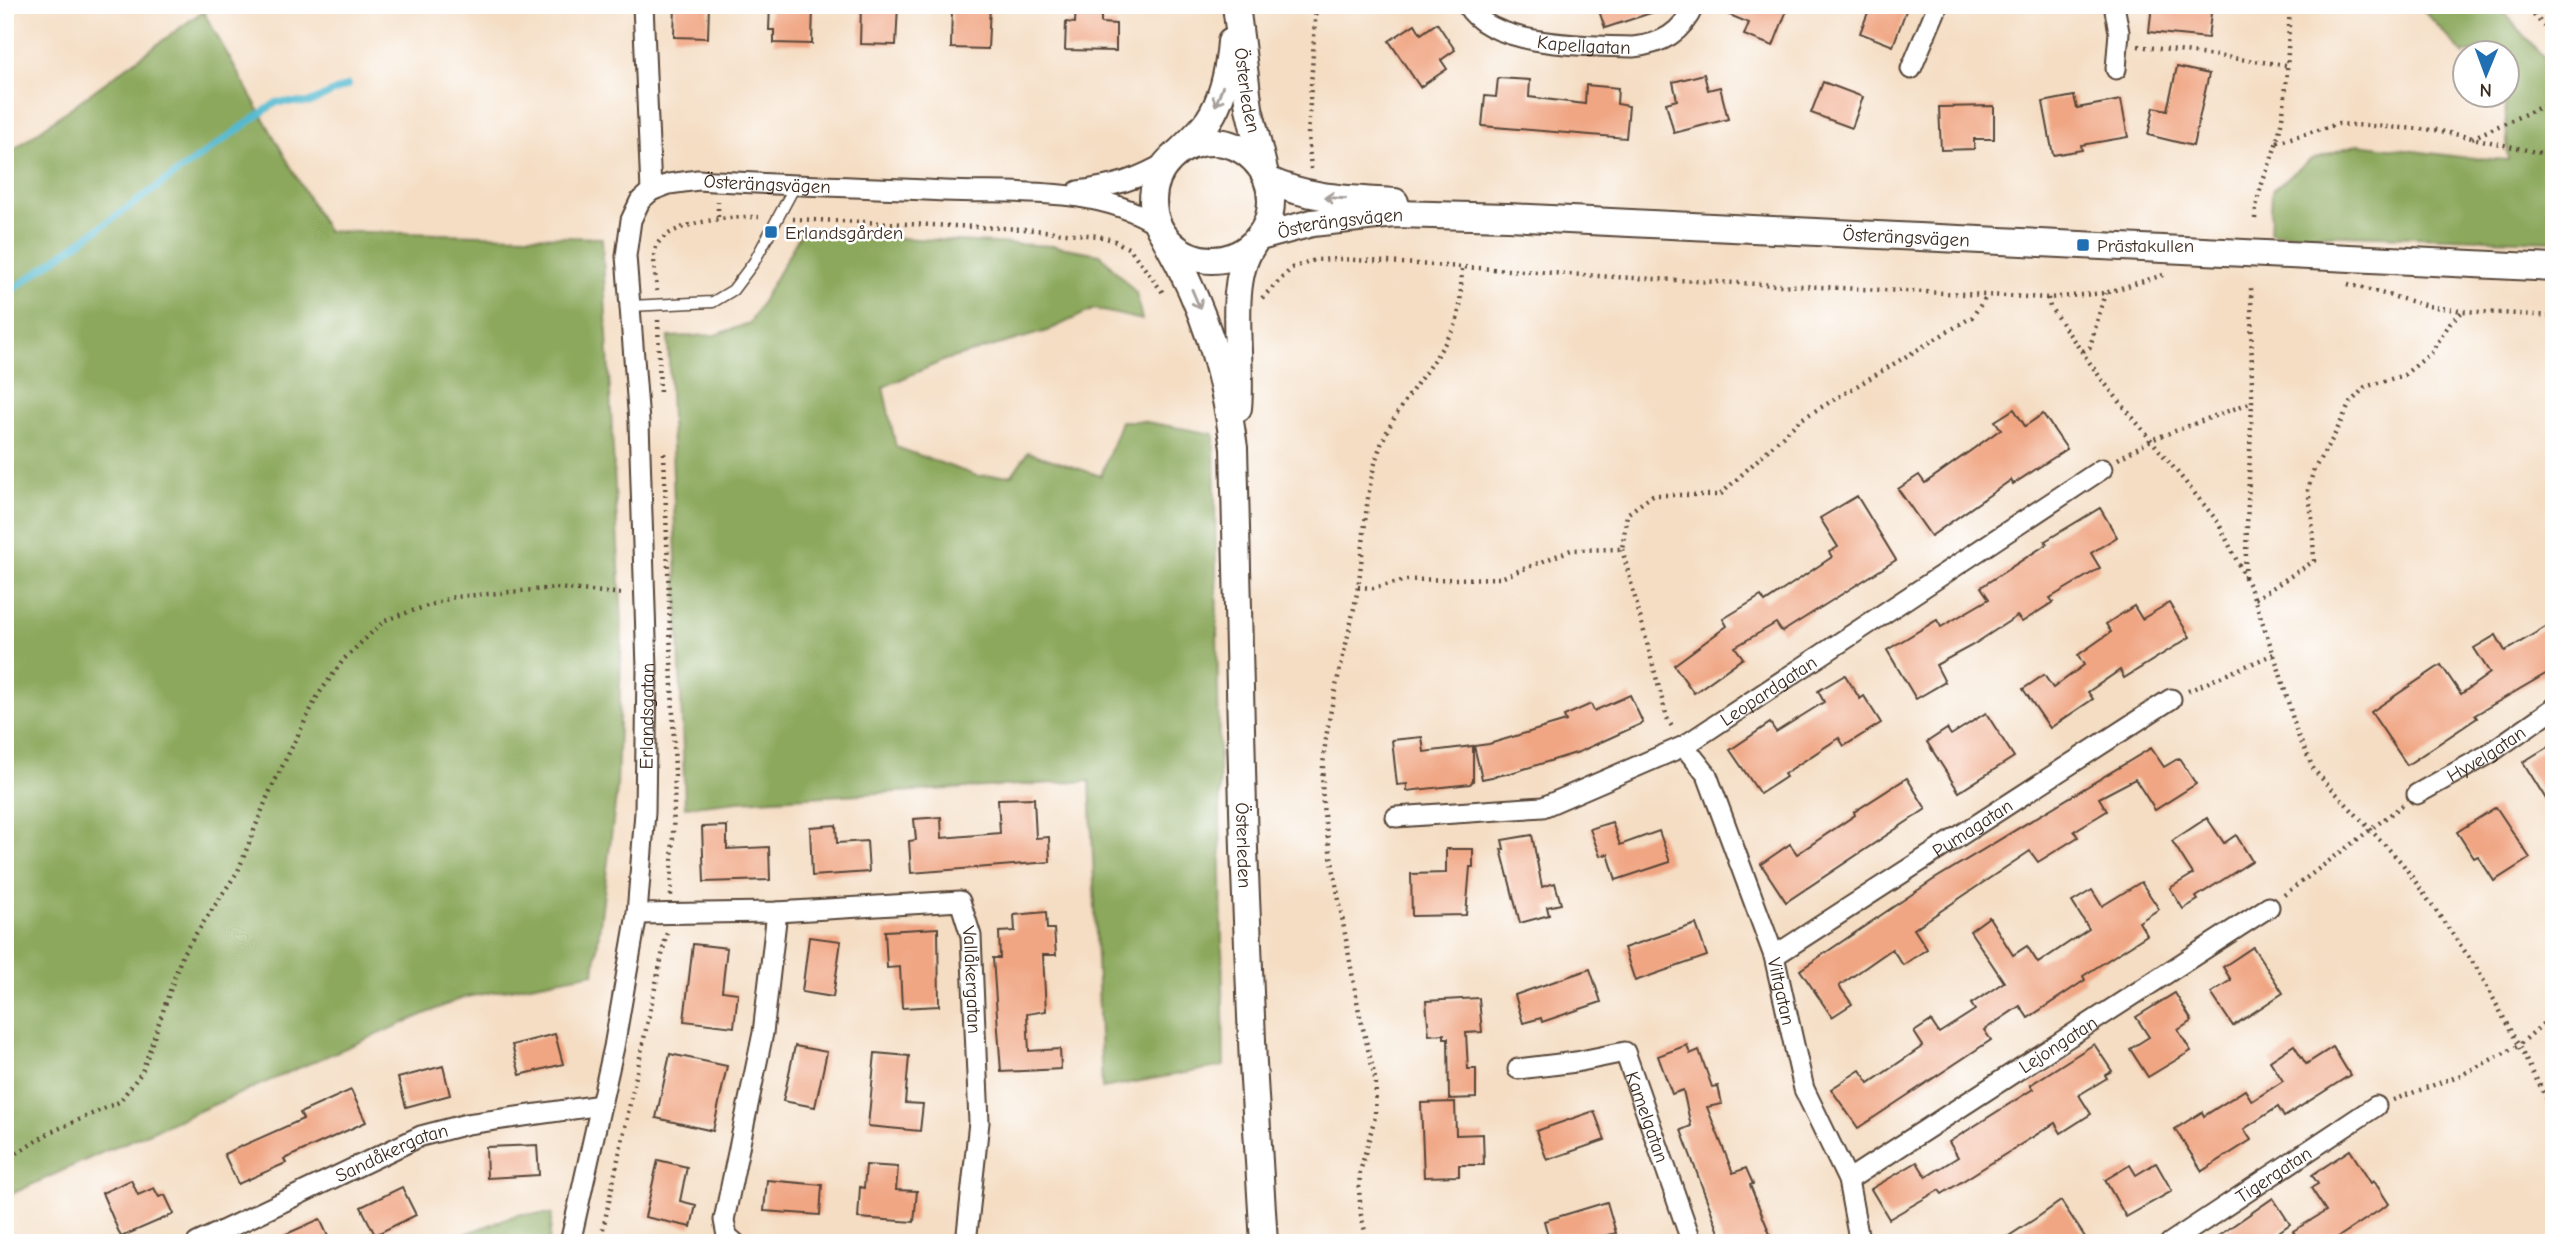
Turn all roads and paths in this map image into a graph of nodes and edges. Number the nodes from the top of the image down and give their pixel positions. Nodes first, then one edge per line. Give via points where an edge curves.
1 (643, 5) edge
2 (1235, 5) edge
3 (1316, 5) edge
4 (1467, 5) edge
5 (1694, 5) edge
6 (1938, 5) edge
7 (2114, 5) edge
8 (2290, 5) edge
9 (2524, 5) edge
10 (2554, 36) edge
11 (2118, 44) junction
12 (2286, 65) junction
13 (1912, 69) dead end
14 (2116, 69) dead end
15 (2554, 101) edge
16 (2472, 138) junction
17 (2277, 142) junction
18 (2554, 156) edge
19 (1173, 157) junction
20 (1266, 176) junction
21 (796, 184) junction
22 (652, 191) junction
23 (1053, 194) junction
24 (1312, 196) junction
25 (778, 218) junction
26 (2255, 219) dead end
27 (1312, 223) junction
28 (1162, 231) junction
29 (1256, 241) junction
30 (2554, 253) edge
31 (1315, 260) junction
32 (1462, 268) junction
33 (2554, 268) edge
34 (2164, 275) dead end
35 (2340, 282) dead end
36 (2251, 284) dead end
37 (2105, 293) junction
38 (1988, 295) junction
39 (2048, 298) junction
40 (1197, 301) junction
41 (1237, 301) junction
42 (657, 305) junction
43 (630, 306) junction
44 (2463, 311) junction
45 (2554, 316) edge
46 (2083, 351) junction
47 (661, 399) dead end
48 (2252, 402) junction
49 (2151, 440) junction
50 (1234, 448) junction
51 (663, 452) dead end
52 (2102, 469) joint
53 (1622, 549) junction
54 (2245, 578) junction
55 (1358, 587) junction
56 (645, 593) junction
57 (2255, 599) junction
58 (2274, 654) junction
59 (2171, 699) joint
60 (2554, 708) edge
61 (1684, 746) junction
62 (2417, 794) joint
63 (1396, 817) dead end
64 (2371, 831) junction
65 (2269, 907) joint
66 (777, 912) junction
67 (637, 914) junction
68 (670, 914) junction
69 (1774, 956) junction
70 (2554, 1014) edge
71 (2518, 1046) junction
72 (1518, 1069) dead end
73 (601, 1105) junction
74 (2376, 1106) joint
75 (2554, 1112) edge
76 (5, 1161) edge
77 (1848, 1180) junction
78 (221, 1238) edge
79 (197, 1243) edge
80 (570, 1243) edge
81 (600, 1243) edge
82 (735, 1243) edge
83 (966, 1243) edge
84 (1264, 1243) edge
85 (1368, 1243) edge
86 (1692, 1243) edge
87 (1862, 1243) edge
88 (2170, 1243) edge

1 - 22 street
2 -> 19 street, Österleden via 1220,96 1207,123
2 - 20 street, Österleden via 1250,108
3 - 24 path via 1308,135
4 - 5 street, Kapellgatan via 1480,21 1514,36 1633,47 1672,35
6 - 13 street
7 - 11 street
8 - 12 path
9 - 10 path
11 - 12 path
11 - 14 street
12 - 17 path
15 - 16 path
16 - 17 path via 2436,130 2338,124
16 - 18 path
17 - 26 path via 2261,181
19 - 20 street, Österleden via 1198,144 1220,142 1246,153
19 - 23 street, Österängsvägen via 1124,184
19 - 28 street, Österleden via 1158,177 1153,196
20 - 24 street, Österängsvägen via 1288,190
20 - 29 street, Österleden via 1272,205
21 - 22 street, Österängsvägen via 698,180
21 - 23 street, Österängsvägen
21 - 25 lane
22 - 43 street, Erlandsgatan via 640,201 631,220 626,256
23 - 28 street, Österängsvägen via 1138,211
30 -> 24 street, Österängsvägen
25 - 40 path via 1098,236 1130,249 1165,294
25 - 42 lane via 733,290 713,302
25 - 42 path via 718,218 666,236 654,254
27 - 29 street, Österängsvägen
27 - 31 path
27 - 33 street, Österängsvägen via 1395,214 1508,217
28 - 29 street via 1181,252 1202,260 1233,257
28 -> 40 street, Österleden
29 - 41 street, Österleden via 1243,258
31 - 32 path via 1368,259
31 - 41 path via 1292,268 1264,297
32 - 38 path
32 - 55 path via 1456,324 1379,450
34 - 37 path
35 - 44 path
36 - 48 path
37 - 39 path
37 - 46 path via 2090,347
38 - 39 path
38 - 53 path via 1972,317 1800,420 1720,495 1653,495 1627,514
39 - 46 path
40 - 50 street, Österleden via 1215,351
41 - 50 street, Österleden via 1240,368
42 - 43 lane
42 - 47 path
43 - 56 street, Erlandsgatan
44 - 45 path
44 - 57 path via 2431,353 2404,375 2365,387 2350,403 2314,469 2308,490 2314,561
46 - 49 path
48 - 49 path
48 - 54 path
49 - 52 path
49 - 54 path via 2218,522
50 - 84 street, Österleden via 1244,849
51 - 68 path via 675,773
52 - 61 street, Leopardgatan
53 - 55 path via 1570,550 1501,578 1407,580
53 - 61 path via 1668,718
54 - 57 path
55 - 85 path via 1324,756 1322,800 1359,1012 1376,1082 1375,1117 1359,1189
56 - 67 street, Erlandsgatan via 645,812
56 - 76 path via 556,588 454,597 385,620 344,659 318,695 268,795 238,871 183,953 142,1072 119,1102 49,1133
57 - 58 path
58 - 59 path
58 - 64 path via 2297,733 2314,770
59 - 69 street, Pumagatan
60 - 62 street, Hyvelgatan via 2487,755
61 - 63 street, Leopardgatan via 1543,807
61 - 69 street, Viltgatan via 1707,775
62 - 64 path
64 - 65 path
64 - 71 path via 2402,863 2478,970
65 - 77 street, Lejongatan
66 - 68 street, Vallåkergatan
66 - 82 street via 763,1033 724,1220 727,1236
66 - 83 street, Vallåkergatan via 960,901 971,936 979,1122
67 - 68 street, Vallåkergatan
67 - 73 street, Erlandsgatan
68 - 81 path
69 - 77 street, Viltgatan via 1804,1089
70 - 71 path
71 - 74 path via 2461,1075
71 - 75 path
72 - 86 street, Kamelgatan via 1625,1052
73 - 78 street, Sandåkergatan via 467,1124 421,1136
73 - 80 street, Erlandsgatan
74 - 88 street, Tigergatan
77 - 87 street, Viltgatan
78 - 79 street, Sandåkergatan

